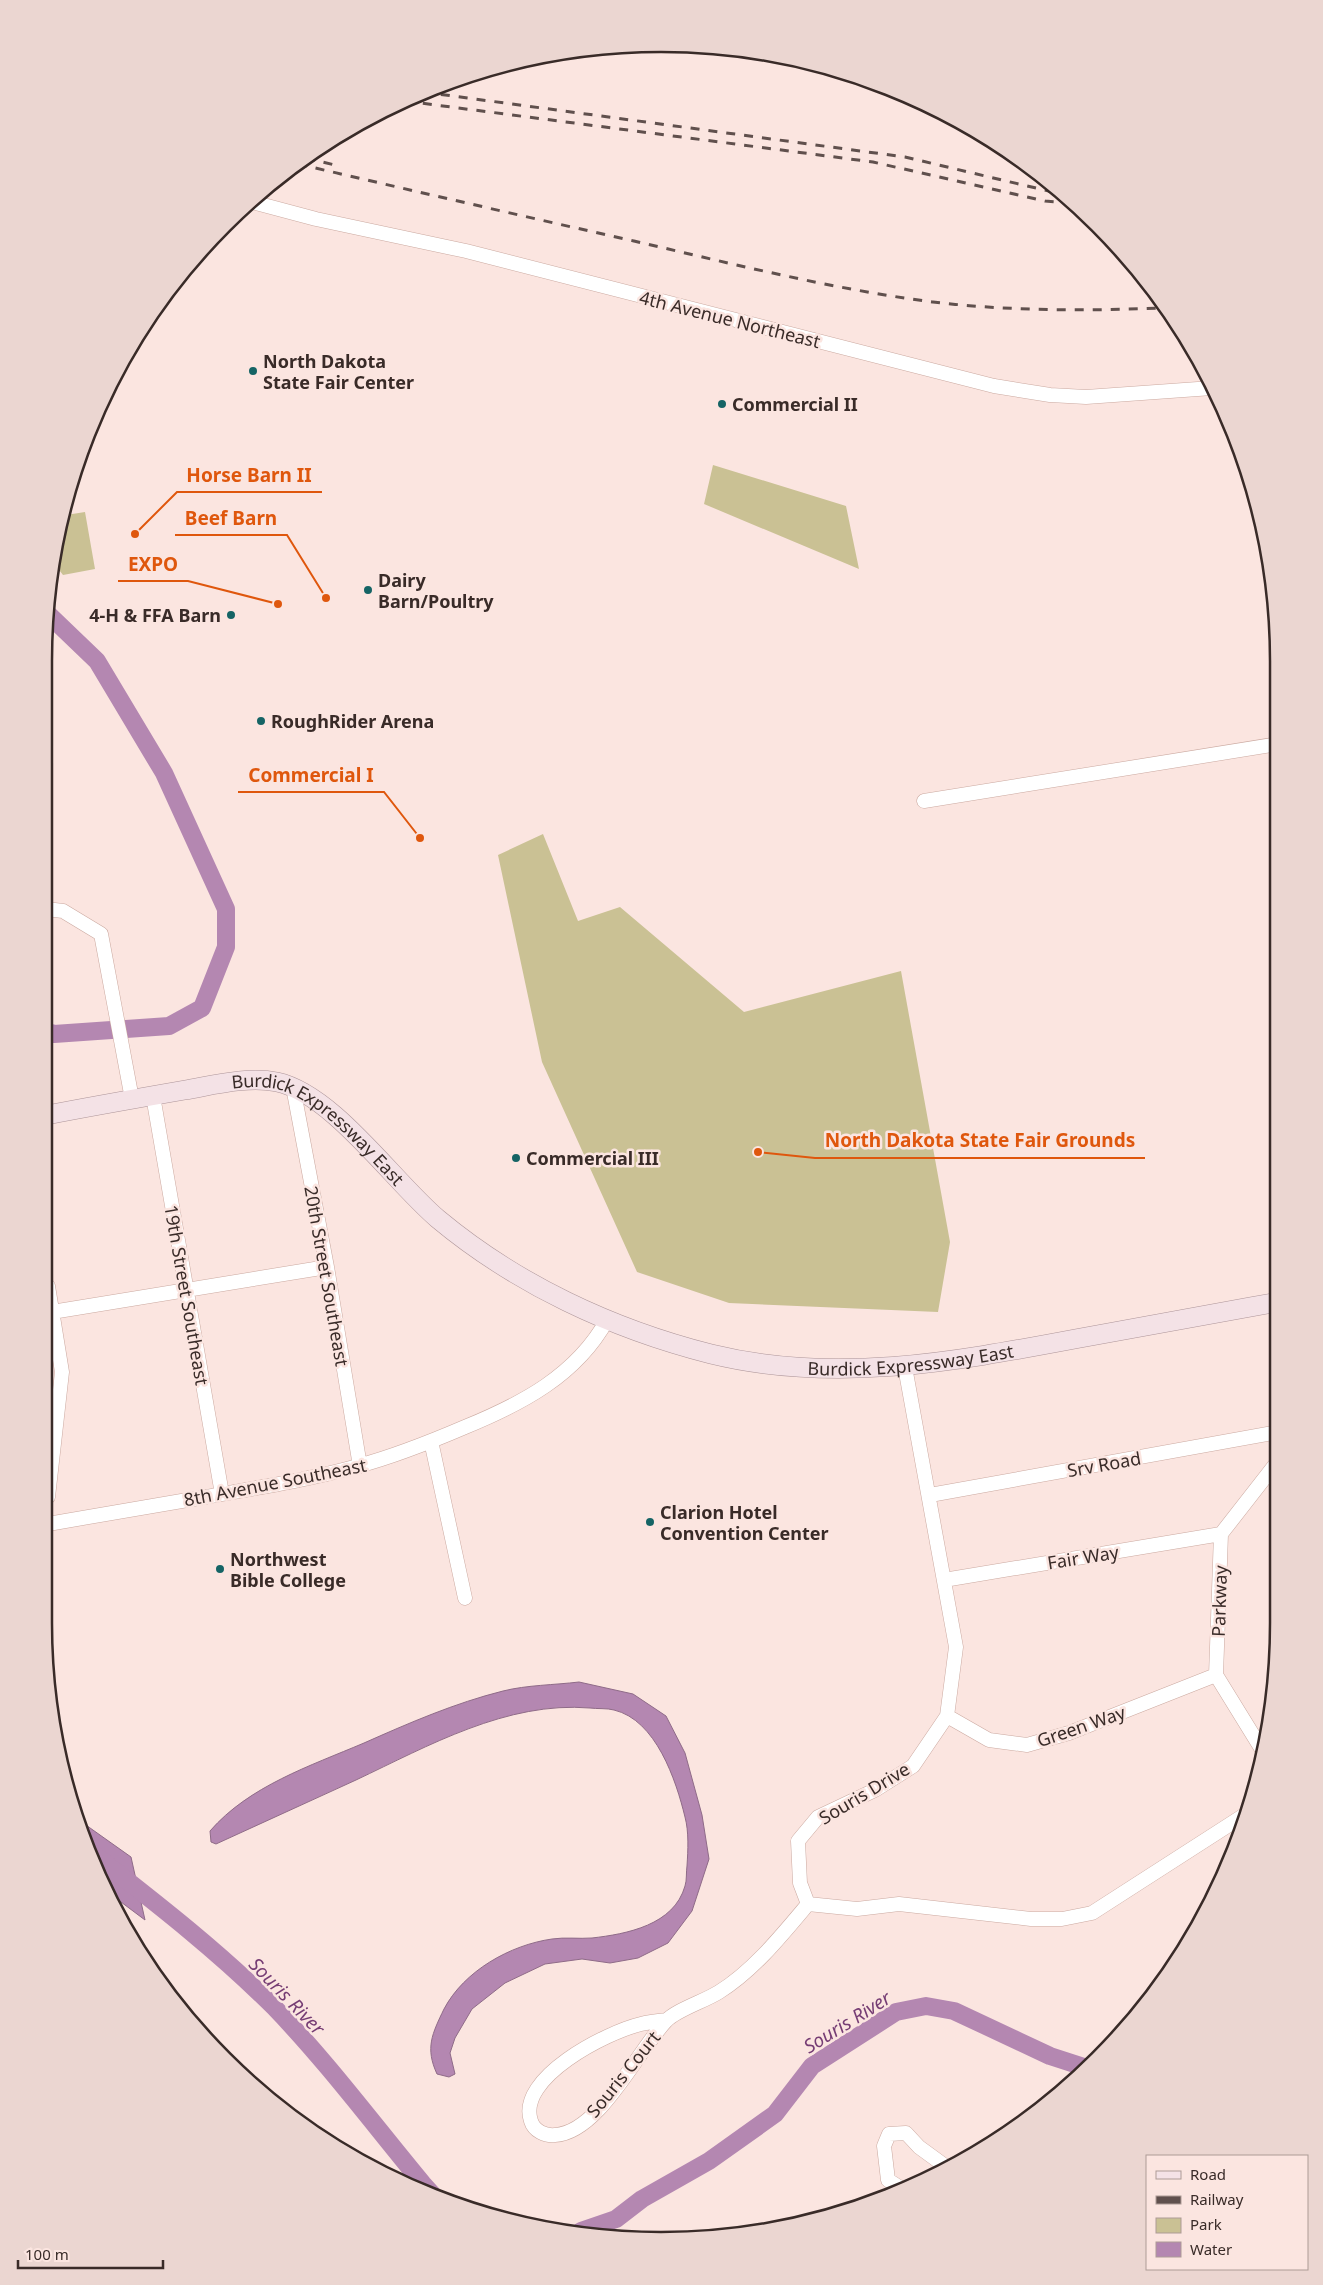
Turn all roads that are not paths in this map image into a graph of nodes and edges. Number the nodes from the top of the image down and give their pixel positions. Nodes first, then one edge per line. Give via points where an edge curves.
1 (260, 204) edge
2 (1206, 388) edge
3 (1270, 745) edge
4 (924, 801) dead end
5 (52, 910) edge
6 (293, 1086) junction
7 (153, 1096) junction
8 (132, 1099) junction
9 (52, 1114) edge
10 (327, 1267) junction
11 (529, 1281) dead end
12 (186, 1290) junction
13 (552, 1293) junction
14 (1270, 1303) edge
15 (52, 1312) joint
16 (607, 1320) junction
17 (904, 1367) junction
18 (1270, 1433) edge
19 (431, 1442) junction
20 (52, 1461) edge
21 (360, 1466) junction
22 (1270, 1471) edge
23 (222, 1494) junction
24 (930, 1495) junction
25 (52, 1523) edge
26 (1221, 1534) junction
27 (944, 1580) junction
28 (465, 1598) dead end
29 (1216, 1675) junction
30 (947, 1716) junction
31 (1259, 1744) edge
32 (1238, 1818) edge
33 (808, 1904) junction
34 (667, 2020) junction
35 (942, 2164) edge
36 (896, 2186) edge

1 - 2 street, 4th Avenue Northeast via 316,220 466,251 994,386 1086,397
3 - 4 street
5 - 8 street via 62,911 101,934
6 - 7 main road, Burdick Expressway East via 275,1082 236,1082
6 - 10 street, 20th Street Southeast
6 - 13 main road, Burdick Expressway East via 324,1105 437,1219 517,1275
7 - 8 main road, Burdick Expressway East
7 - 12 street, 19th Street Southeast
8 - 9 main road, Burdick Expressway East
10 - 12 street
10 - 21 street, 20th Street Southeast
11 - 13 main road, Burdick Expressway East
12 - 15 street
12 - 23 street, 19th Street Southeast
13 - 16 main road, Burdick Expressway East
14 - 17 main road, Burdick Expressway East via 994,1354
15 - 20 street via 62,1372
16 - 17 main road, Burdick Expressway East via 712,1354 757,1362 813,1368
16 - 19 street, 8th Avenue Southeast via 597,1338 550,1384 526,1400
17 - 24 street, Souris Drive
18 - 24 street, Srv Road
19 - 21 street, 8th Avenue Southeast
19 - 28 street
21 - 23 street, 8th Avenue Southeast
22 - 26 street
23 - 25 street, 8th Avenue Southeast
24 - 27 street, Souris Drive
26 - 27 street, Fair Way
26 - 29 street, Parkway
27 - 30 street, Souris Drive via 956,1647
29 - 30 street, Green Way via 1069,1733 1027,1745 989,1740
29 - 31 street
30 - 33 street, Souris Drive via 913,1766 875,1790 818,1817 798,1841 800,1883
32 - 33 street via 1092,1913 1062,1919 1031,1919 899,1904 857,1909
33 - 34 street, Souris Court via 769,1951 720,1992
34 - 34 street, Souris Court via 595,2113 556,2136 544,2135 532,2127 528,2113 533,2094 573,2054 639,2024
35 - 36 street via 906,2133 889,2134 884,2146 888,2180

